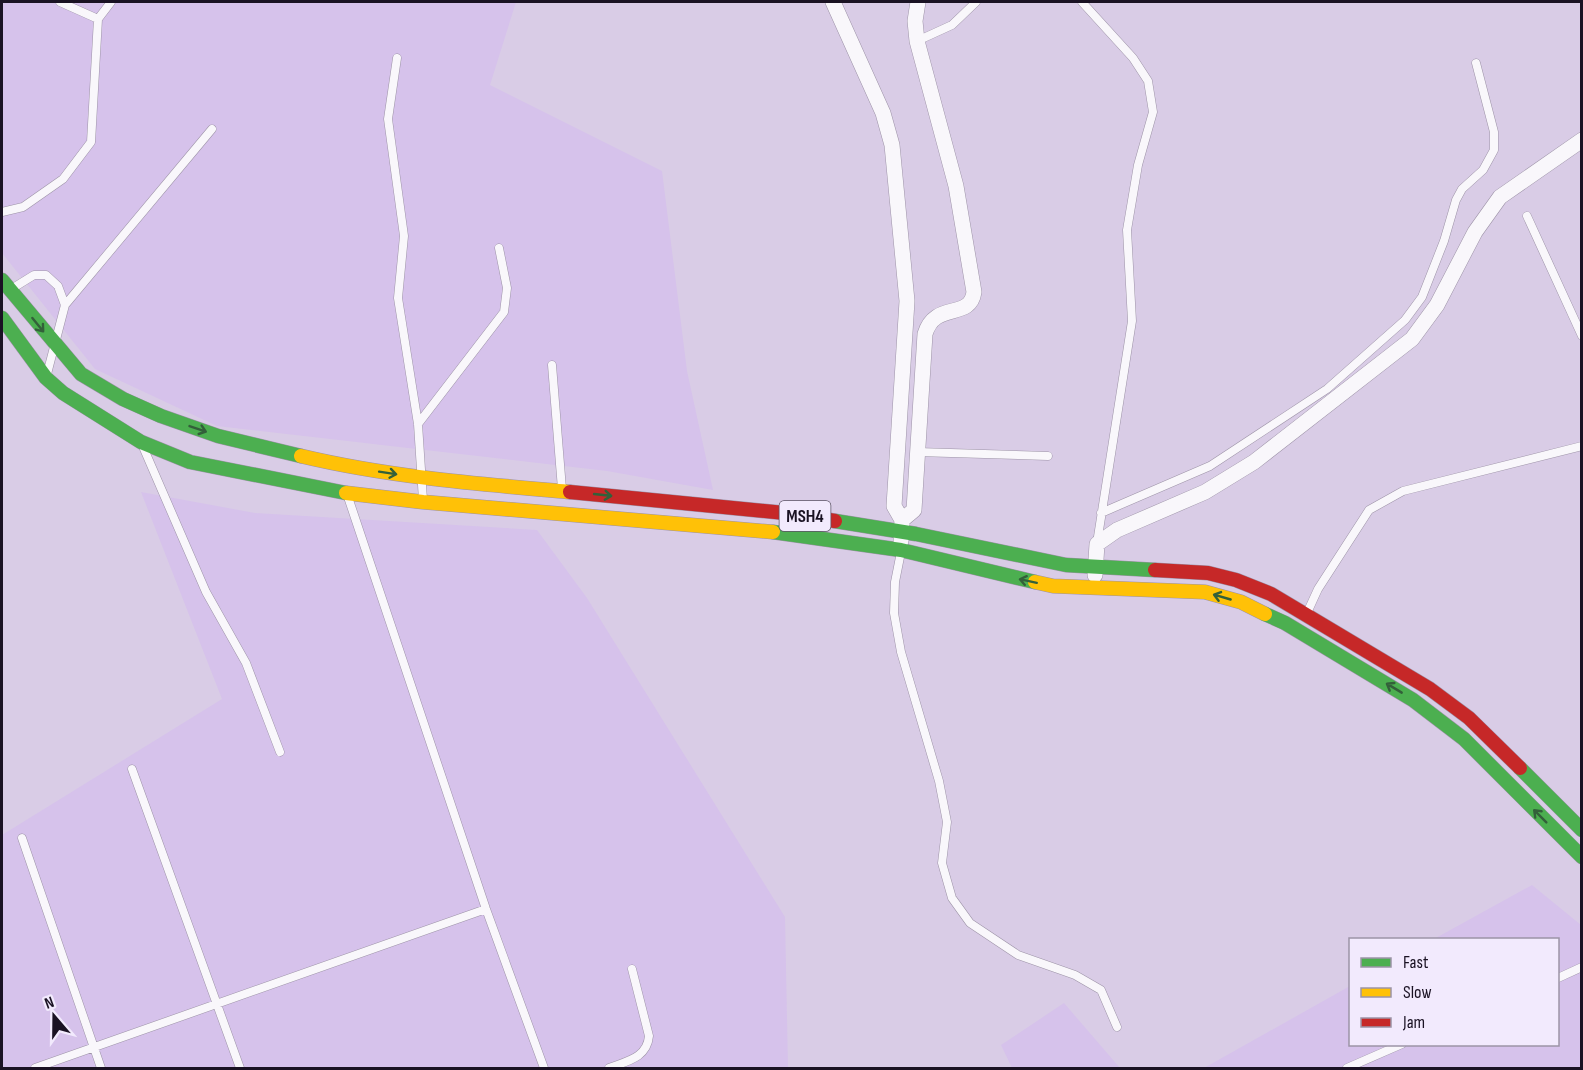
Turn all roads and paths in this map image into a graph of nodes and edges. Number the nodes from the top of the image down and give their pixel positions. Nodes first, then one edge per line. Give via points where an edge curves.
1 (60, 2) edge
2 (111, 2) edge
3 (832, 2) edge
4 (918, 2) edge
5 (976, 2) edge
6 (1082, 2) edge
7 (98, 19) junction
8 (917, 42) junction
9 (396, 58) dead end
10 (1476, 63) dead end
11 (212, 129) dead end
12 (1581, 140) edge
13 (2, 212) edge
14 (1527, 216) dead end
15 (499, 248) dead end
16 (4, 288) edge
17 (65, 305) junction
18 (2, 318) edge
19 (1581, 336) edge
20 (55, 345) junction
21 (552, 365) dead end
22 (46, 378) junction
23 (418, 424) junction
24 (141, 442) junction
25 (1581, 446) edge
26 (917, 452) junction
27 (1048, 456) dead end
28 (421, 478) junction
29 (562, 491) junction
30 (346, 492) junction
31 (423, 502) junction
32 (1101, 513) junction
33 (566, 514) junction
34 (902, 526) junction
35 (1097, 544) junction
36 (902, 550) junction
37 (1096, 568) junction
38 (1093, 587) junction
39 (1307, 615) junction
40 (1299, 631) junction
41 (280, 752) dead end
42 (132, 769) dead end
43 (1581, 830) edge
44 (22, 838) dead end
45 (1581, 857) edge
46 (486, 909) junction
47 (1581, 967) edge
48 (632, 969) dead end
49 (1559, 977) edge
50 (218, 1004) junction
51 (1117, 1027) dead end
52 (1397, 1046) edge
53 (93, 1048) junction
54 (35, 1068) edge
55 (101, 1068) edge
56 (240, 1068) edge
57 (544, 1068) edge
58 (609, 1068) edge
59 (1347, 1068) edge

1 - 7 lane
2 - 7 lane
3 - 34 street via 883,112 892,145 907,301 894,506
4 - 8 street
5 - 8 lane via 952,25
6 - 32 lane via 1133,58 1148,81 1153,112 1138,165 1127,230 1132,321
7 - 13 lane via 91,142 63,179 22,207
8 - 26 street via 956,186 974,292 968,305 939,314 928,325
9 - 23 lane via 388,119 404,236 398,298
10 - 32 lane via 1494,132 1494,150 1483,170 1456,200 1422,297 1405,320 1327,389 1210,466
11 - 17 lane
12 - 35 street via 1500,197 1475,232 1437,305 1412,339 1254,462 1205,492 1117,530
14 - 19 lane
15 - 23 lane via 507,288 504,312
16 - 17 lane via 34,275 46,275 58,286
16 -> 20 main road, MSH4
17 - 20 lane
18 - 22 main road, MSH4
20 - 22 lane
20 -> 28 main road, MSH4 via 81,374 161,416 218,436 348,466
21 - 29 lane
22 - 24 main road, MSH4
23 - 28 lane
24 - 30 main road, MSH4 via 190,462
24 - 41 lane via 206,592 246,663
25 - 39 lane via 1402,491 1369,510 1318,590
26 - 27 lane
26 - 34 street via 914,510
28 - 29 main road, MSH4
28 - 31 lane
29 - 33 lane
29 -> 34 main road, MSH4
30 - 31 main road, MSH4
30 - 46 lane
31 - 33 main road, MSH4
32 - 35 lane
33 - 36 main road, MSH4 via 776,532
34 - 36 street
34 - 37 main road, MSH4 via 1055,563
35 - 37 street
38 -> 36 main road, MSH4 via 1053,586
36 - 51 lane via 894,613 901,652 941,791 947,822 942,863 952,898 970,923 1018,955 1075,975 1101,990
37 - 38 street
37 - 39 main road, MSH4 via 1208,573 1271,594
40 -> 38 main road, MSH4 via 1241,602 1205,592
39 - 40 lane
39 - 43 main road, MSH4 via 1430,689 1469,718
45 -> 40 main road, MSH4 via 1464,739 1413,700
42 - 50 lane
44 - 53 lane
46 - 50 lane
46 - 57 lane
47 - 49 lane
48 - 58 lane via 649,1036 648,1046 645,1052
50 - 53 lane
50 - 56 lane
52 - 59 lane
53 - 54 lane
53 - 55 lane

